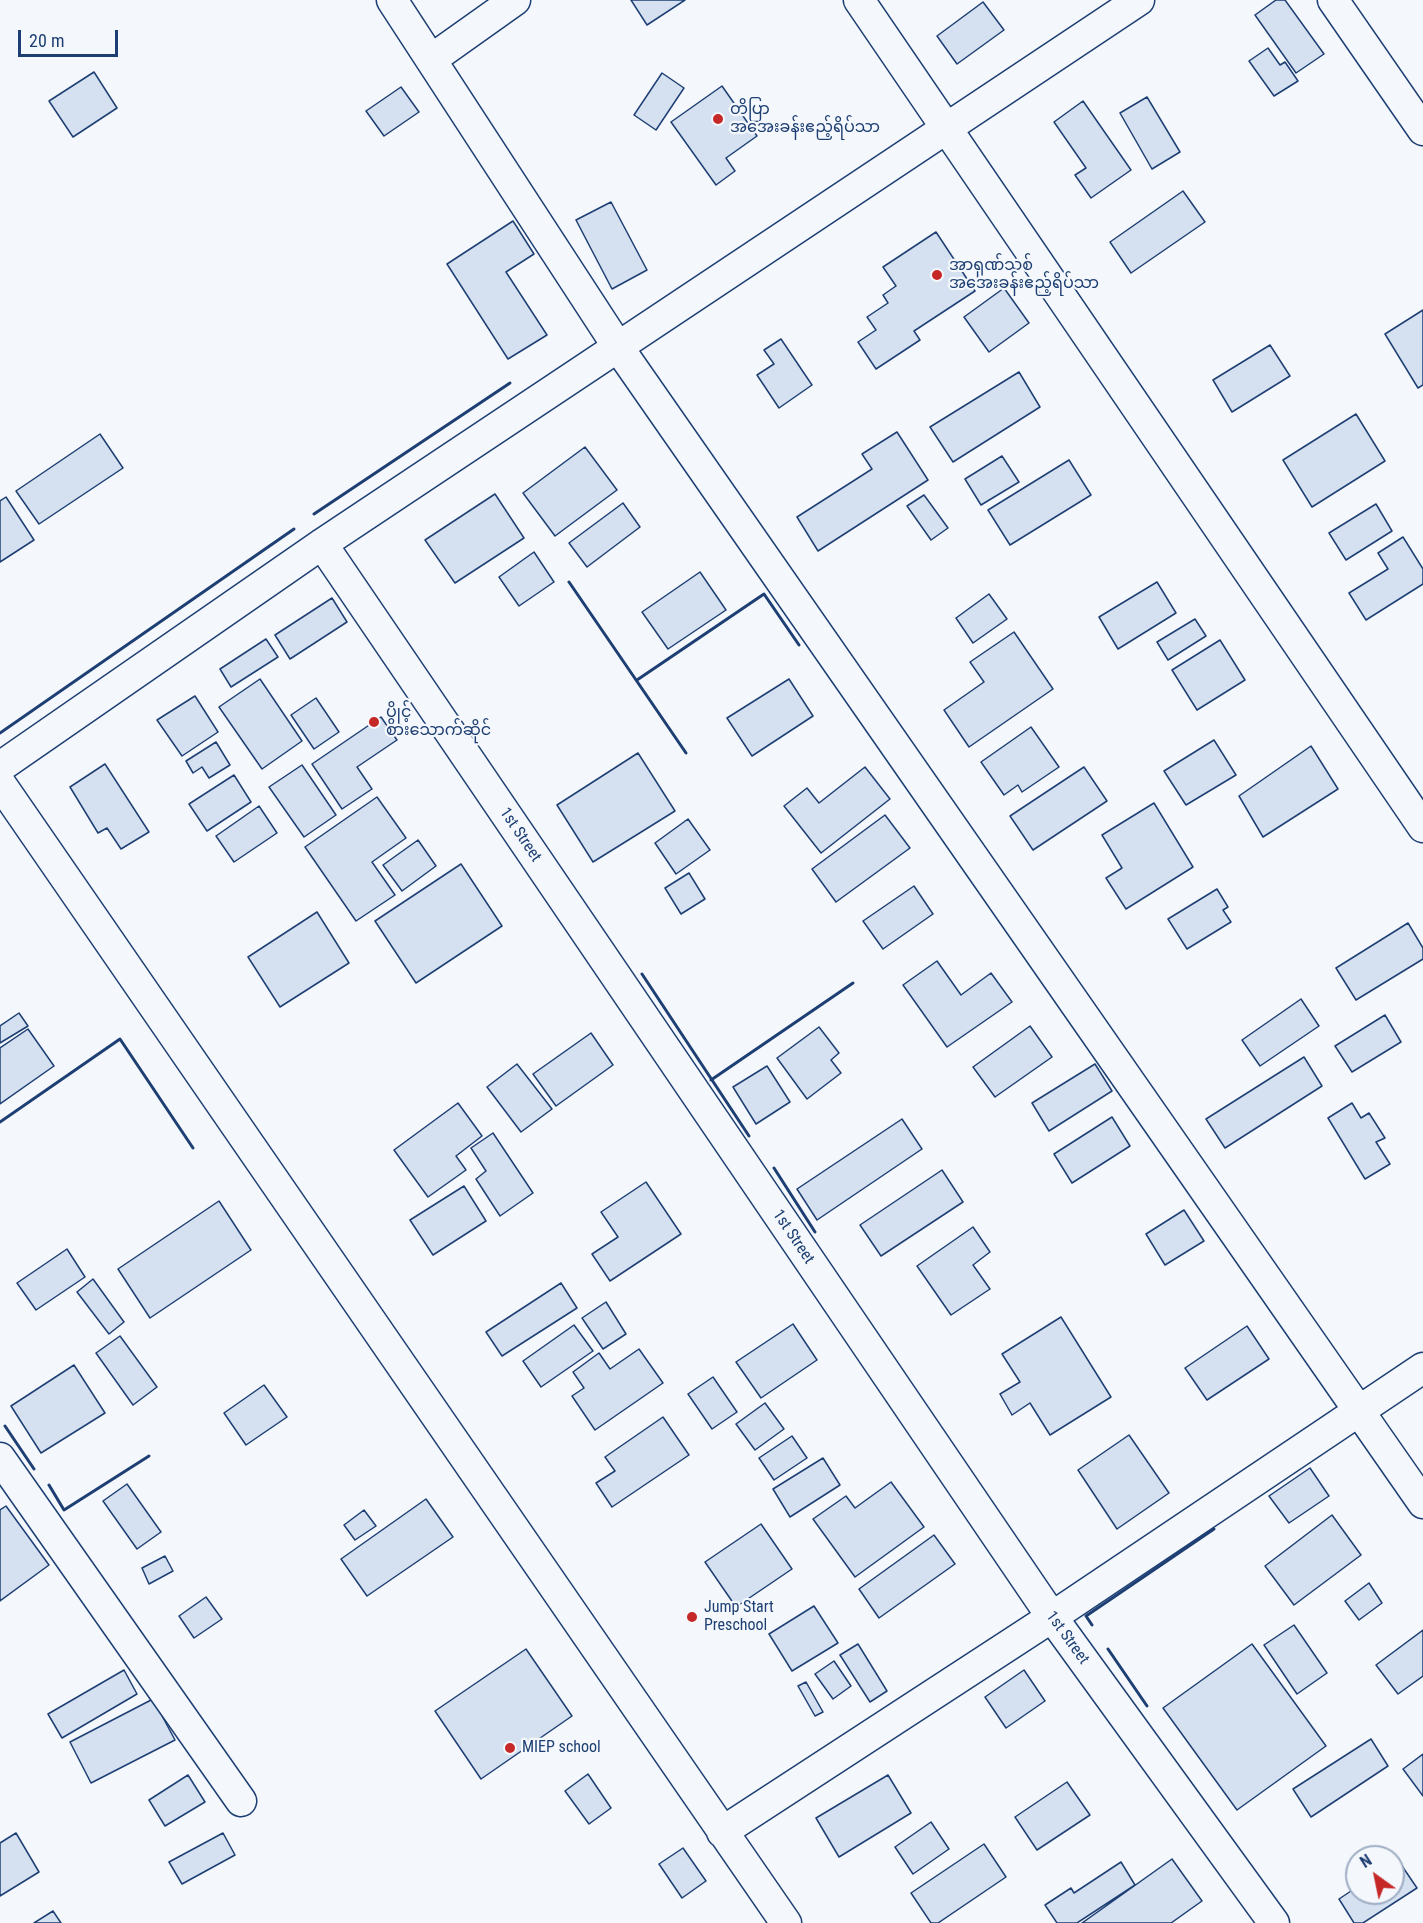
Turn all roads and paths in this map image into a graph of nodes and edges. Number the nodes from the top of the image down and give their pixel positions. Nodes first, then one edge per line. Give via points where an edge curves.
1 (392, 0) edge
2 (515, 0) edge
3 (859, 0) edge
4 (1139, 0) edge
5 (1333, 0) edge
6 (432, 58) junction
7 (947, 128) junction
8 (1423, 129) edge
9 (618, 347) junction
10 (322, 544) junction
11 (0, 767) edge
12 (0, 783) edge
13 (1423, 827) edge
14 (1423, 1368) edge
15 (1360, 1412) junction
16 (0, 1458) edge
17 (1423, 1503) edge
18 (1052, 1617) junction
19 (242, 1801) dead end
20 (722, 1832) junction
21 (786, 1923) edge
22 (1274, 1923) edge

1 - 6 street
2 - 6 street
3 - 7 street
4 - 7 street
5 - 8 street
6 - 9 street
7 - 9 street
7 - 13 street
9 - 10 street
9 - 15 street
10 - 11 street
10 - 18 street, 1st Street
12 - 20 street
14 - 15 street
15 - 17 street
15 - 18 street
16 - 19 street
18 - 20 street
18 - 22 street, 1st Street
20 - 21 street

